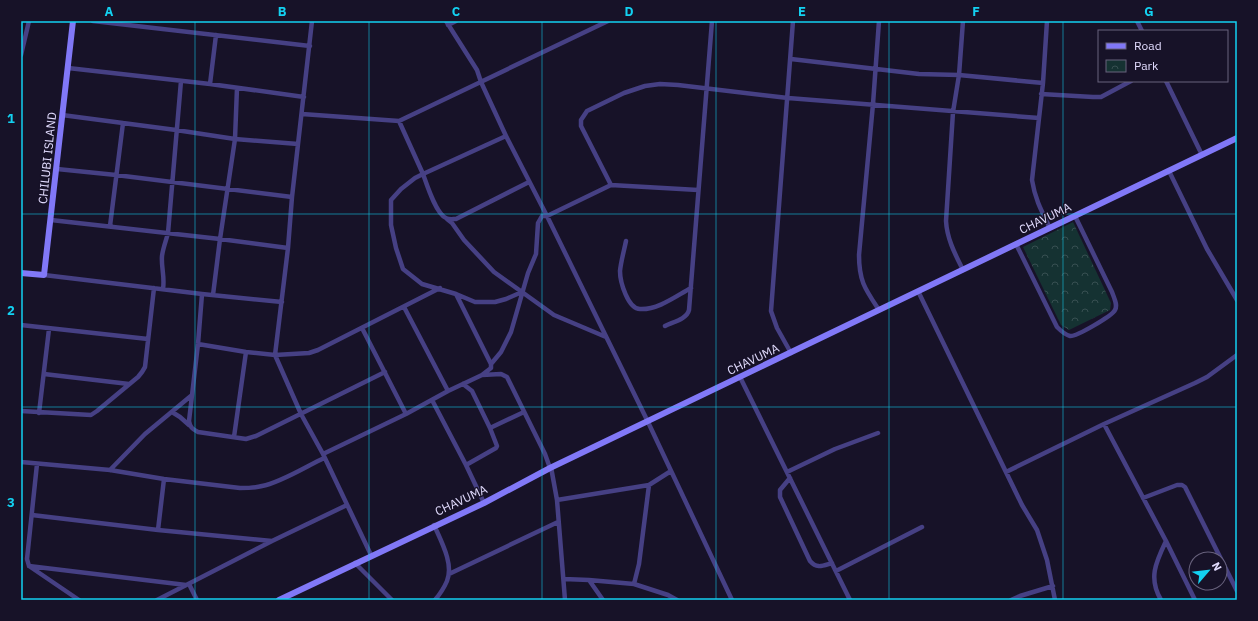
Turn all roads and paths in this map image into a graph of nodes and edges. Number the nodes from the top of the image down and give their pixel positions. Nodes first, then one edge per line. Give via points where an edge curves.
1 (29, 21) edge
2 (73, 21) edge
3 (93, 21) edge
4 (312, 21) edge
5 (456, 21) edge
6 (608, 21) edge
7 (712, 21) edge
8 (793, 21) edge
9 (879, 21) edge
10 (963, 21) edge
11 (1047, 21) edge
12 (1137, 21) edge
13 (447, 23) edge
14 (1142, 30) edge
15 (216, 35) junction
16 (310, 46) junction
17 (21, 55) edge
18 (791, 59) junction
19 (68, 68) junction
20 (875, 69) junction
21 (959, 75) junction
22 (181, 81) junction
23 (481, 82) junction
24 (1129, 82) edge
25 (1166, 82) edge
26 (1043, 83) junction
27 (210, 84) junction
28 (237, 88) junction
29 (706, 88) junction
30 (1042, 94) junction
31 (304, 97) junction
32 (788, 98) junction
33 (873, 104) junction
34 (953, 112) junction
35 (302, 114) junction
36 (62, 115) junction
37 (1039, 118) junction
38 (399, 121) junction
39 (123, 123) junction
40 (176, 130) junction
41 (506, 136) junction
42 (1237, 138) edge
43 (234, 139) junction
44 (298, 144) junction
45 (1202, 155) junction
46 (57, 169) junction
47 (1169, 171) junction
48 (423, 174) junction
49 (116, 175) junction
50 (172, 182) junction
51 (529, 182) junction
52 (611, 185) junction
53 (228, 189) junction
54 (698, 190) junction
55 (292, 197) junction
56 (547, 216) junction
57 (1075, 216) junction
58 (447, 219) junction
59 (51, 220) junction
60 (110, 226) junction
61 (1050, 228) junction
62 (168, 233) junction
63 (220, 239) junction
64 (626, 241) dead end
65 (1016, 244) junction
66 (288, 248) junction
67 (963, 270) junction
68 (21, 273) edge
69 (44, 275) junction
70 (154, 288) junction
71 (440, 288) junction
72 (691, 288) junction
73 (163, 289) junction
74 (918, 291) junction
75 (522, 292) junction
76 (202, 294) junction
77 (456, 294) junction
78 (213, 295) junction
79 (1237, 300) edge
80 (282, 302) junction
81 (404, 307) junction
82 (879, 310) junction
83 (21, 325) edge
84 (665, 326) dead end
85 (362, 328) junction
86 (49, 329) junction
87 (606, 337) junction
88 (148, 339) junction
89 (198, 344) junction
90 (246, 352) junction
91 (791, 353) junction
92 (1237, 354) edge
93 (275, 355) junction
94 (491, 364) junction
95 (385, 372) junction
96 (44, 374) junction
97 (482, 375) junction
98 (740, 377) junction
99 (129, 384) junction
100 (464, 384) junction
101 (448, 391) junction
102 (192, 395) junction
103 (432, 400) junction
104 (21, 411) edge
105 (172, 412) junction
106 (524, 412) junction
107 (39, 413) junction
108 (301, 414) junction
109 (406, 414) junction
110 (648, 422) junction
111 (1104, 424) junction
112 (190, 426) junction
113 (490, 428) junction
114 (878, 433) dead end
115 (234, 437) junction
116 (324, 456) junction
117 (21, 462) edge
118 (37, 464) junction
119 (466, 465) junction
120 (551, 468) junction
121 (110, 470) junction
122 (671, 471) junction
123 (787, 472) junction
124 (1006, 472) junction
125 (790, 478) junction
126 (164, 479) junction
127 (649, 486) junction
128 (1143, 498) junction
129 (556, 500) junction
130 (484, 502) junction
131 (347, 505) junction
132 (32, 515) junction
133 (558, 522) junction
134 (434, 526) junction
135 (922, 527) dead end
136 (158, 530) junction
137 (272, 541) junction
138 (1166, 541) junction
139 (371, 555) junction
140 (355, 563) junction
141 (832, 563) junction
142 (29, 566) junction
143 (836, 571) junction
144 (449, 574) junction
145 (564, 579) junction
146 (589, 580) junction
147 (634, 584) junction
148 (188, 585) junction
149 (1053, 586) junction
150 (1237, 591) edge
151 (78, 600) edge
152 (157, 600) edge
153 (197, 600) edge
154 (279, 600) edge
155 (392, 600) edge
156 (435, 600) edge
157 (566, 600) edge
158 (603, 600) edge
159 (677, 600) edge
160 (732, 600) edge
161 (850, 600) edge
162 (1011, 600) edge
163 (1055, 600) edge
164 (1161, 600) edge
165 (1195, 600) edge

1 - 17 street
2 - 19 street, CHILUBI ISLAND
3 - 15 street
4 - 16 street
5 - 13 street
6 - 23 street
7 - 29 street
8 - 18 street
9 - 20 street
10 - 21 street
11 - 26 street
12 - 14 street
13 - 23 street via 477,70
15 - 16 street
15 - 27 street
16 - 31 street
18 - 20 street
18 - 32 street
19 - 22 street
19 - 36 street, CHILUBI ISLAND
20 - 21 street
20 - 33 street
21 - 26 street
21 - 34 street
22 - 27 street
22 - 40 street
23 - 38 street
23 - 41 street
24 - 30 street via 1101,97
25 - 45 street
26 - 30 street
27 - 28 street
28 - 31 street
28 - 43 street
29 - 32 street
29 - 52 street via 672,84 645,86 587,111 581,120 581,126
29 - 54 street
30 - 37 street
31 - 35 street
32 - 33 street
32 - 91 street via 771,311
33 - 34 street
33 - 82 street via 859,268 862,282
34 - 37 street
34 - 67 street via 946,231
35 - 38 street
35 - 44 street
36 - 39 street
36 - 46 street, CHILUBI ISLAND
37 - 61 street via 1032,180 1034,194
38 - 48 street
39 - 40 street
39 - 49 street
40 - 43 street
40 - 50 street
41 - 48 street
41 - 51 street
42 - 45 street, CHAVUMA
43 - 44 street
43 - 53 street
44 - 55 street
45 - 47 street, CHAVUMA
46 - 49 street
46 - 59 street, CHILUBI ISLAND
47 - 57 street, CHAVUMA
47 - 79 street via 1207,249
48 - 58 street via 437,208
48 - 71 street via 400,189 391,200 391,225 403,269 422,284
49 - 50 street
49 - 60 street
50 - 53 street
50 - 62 street
51 - 56 street
51 - 58 street via 456,219
52 - 54 street
52 - 56 street
53 - 55 street
53 - 63 street
54 - 72 street
55 - 66 street
56 - 75 street via 542,216 538,223 536,254
56 - 87 street
57 - 61 street, CHAVUMA
57 - 65 street via 1116,304 1116,309 1109,316 1076,335 1069,336 1057,327
58 - 75 street via 494,272
59 - 60 street
59 - 69 street, CHILUBI ISLAND
60 - 62 street
61 - 65 street, CHAVUMA
62 - 63 street
62 - 73 street via 162,256
63 - 66 street
63 - 78 street
64 - 72 street via 621,279 628,299 635,308 657,306
65 - 67 street, CHAVUMA
66 - 80 street
67 - 74 street, CHAVUMA
68 - 69 street
69 - 70 street
70 - 73 street
70 - 88 street
71 - 77 street
71 - 81 street
72 - 84 street via 686,316
73 - 76 street
74 - 82 street, CHAVUMA
74 - 124 street
75 - 77 street via 495,302 475,302
75 - 87 street via 554,315
75 - 94 street via 511,332 501,352
76 - 78 street
76 - 89 street
77 - 94 street
78 - 80 street
80 - 93 street
81 - 85 street
81 - 101 street
82 - 91 street, CHAVUMA
83 - 86 street
85 - 93 street via 309,353
85 - 95 street
86 - 88 street
86 - 96 street
87 - 110 street
88 - 99 street via 145,367
89 - 90 street
89 - 102 street
90 - 93 street
90 - 115 street
91 - 98 street, CHAVUMA
92 - 111 street via 1207,377
93 - 108 street
94 - 97 street via 491,368
95 - 108 street
95 - 109 street
96 - 99 street
96 - 107 street
97 - 100 street
97 - 106 street via 501,374 506,377
98 - 110 street, CHAVUMA
98 - 123 street
99 - 107 street via 91,415
100 - 101 street
100 - 113 street via 472,391
101 - 103 street
102 - 105 street
102 - 112 street
103 - 109 street
103 - 119 street
104 - 107 street
105 - 112 street
105 - 121 street via 144,434
106 - 113 street
106 - 120 street
108 - 115 street via 256,436 246,439
108 - 116 street
109 - 116 street
110 - 120 street, CHAVUMA
110 - 122 street
111 - 124 street
111 - 128 street
112 - 115 street via 198,432
113 - 119 street via 496,448
114 - 123 street via 834,449
116 - 126 street via 277,481 252,488
116 - 131 street
117 - 118 street
118 - 121 street
118 - 132 street
119 - 130 street
120 - 129 street
120 - 130 street, CHAVUMA
121 - 126 street
122 - 127 street
122 - 160 street
123 - 125 street
124 - 149 street via 1037,530
125 - 141 street
125 - 141 street via 780,490 780,497 810,561 819,566
126 - 136 street
127 - 129 street
127 - 147 street
128 - 138 street
128 - 150 street via 1178,485 1185,487
129 - 133 street
130 - 134 street, CHAVUMA
131 - 137 street
131 - 139 street
132 - 136 street
132 - 142 street
133 - 144 street
133 - 145 street
134 - 139 street, CHAVUMA
134 - 144 street via 446,554
135 - 143 street
136 - 137 street
137 - 148 street
138 - 164 street via 1158,556 1153,580
138 - 165 street
139 - 140 street, CHAVUMA
140 - 154 street, CHAVUMA
140 - 155 street
141 - 143 street
142 - 148 street
142 - 151 street
143 - 161 street
144 - 156 street
145 - 146 street
145 - 157 street
146 - 147 street
146 - 158 street
147 - 159 street
148 - 152 street
148 - 153 street
149 - 162 street
149 - 163 street

